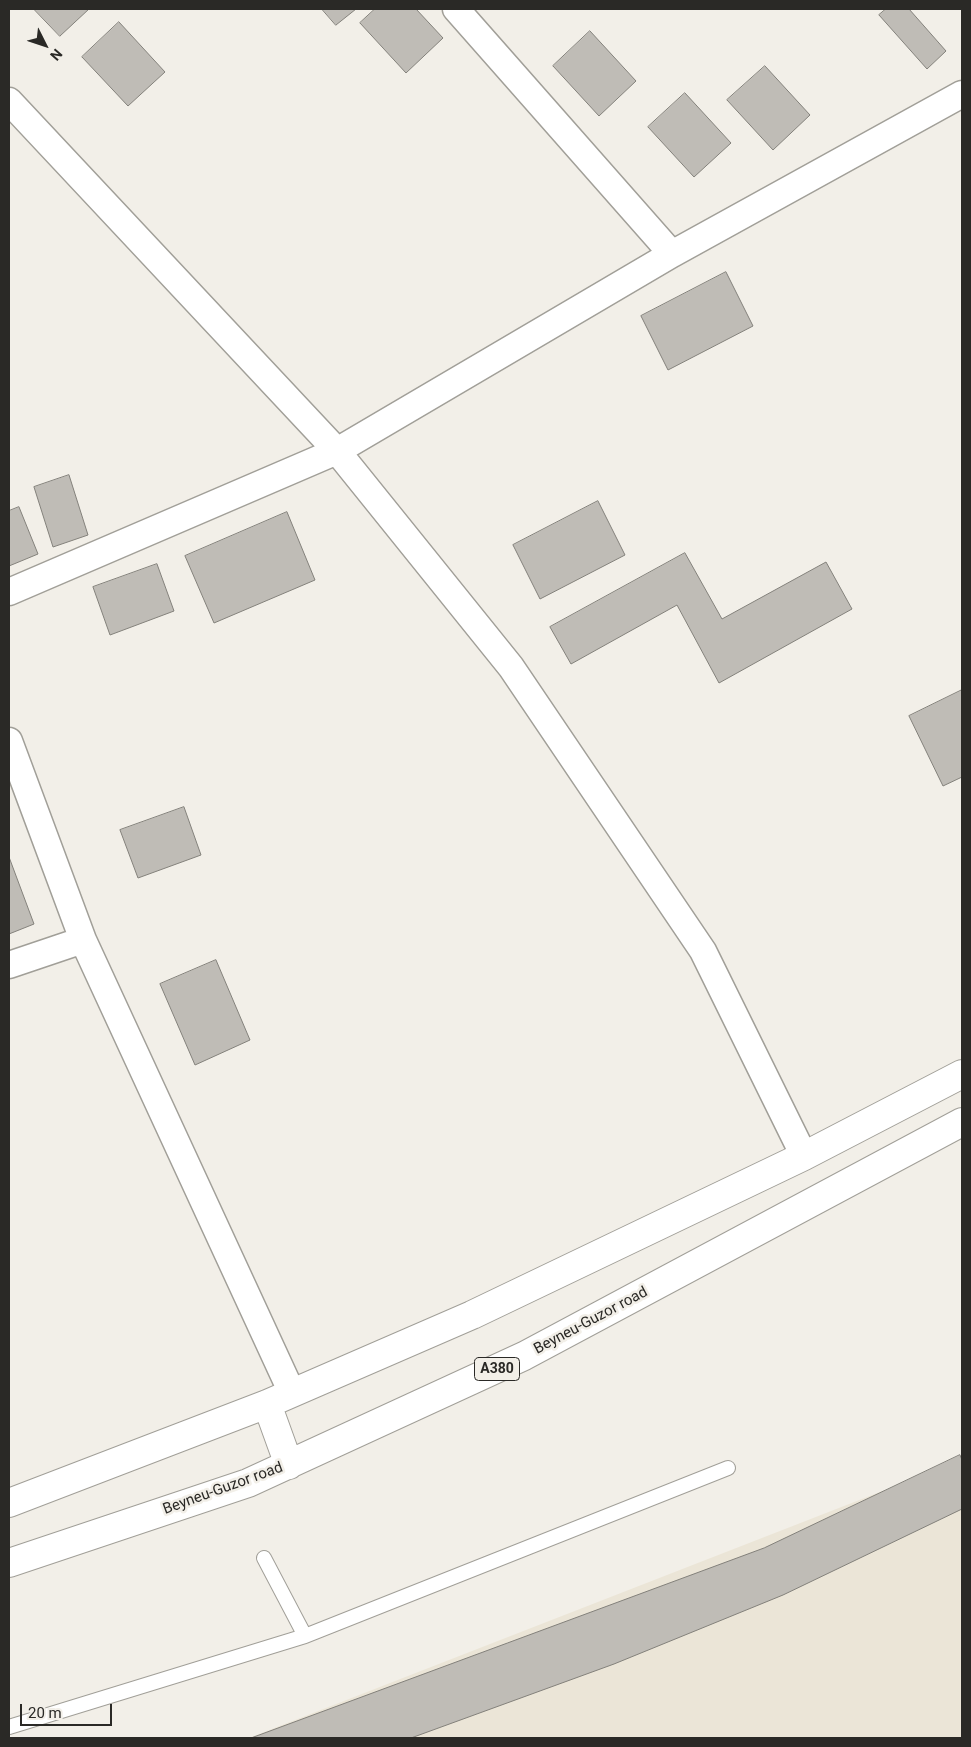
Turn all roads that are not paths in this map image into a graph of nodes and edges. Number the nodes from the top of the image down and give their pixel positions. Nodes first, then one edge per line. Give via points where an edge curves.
1 (456, 9) edge
2 (962, 94) edge
3 (9, 101) edge
4 (672, 254) junction
5 (337, 451) junction
6 (9, 592) edge
7 (9, 741) edge
8 (83, 940) junction
9 (9, 965) edge
10 (962, 1074) edge
11 (962, 1122) edge
12 (804, 1156) junction
13 (292, 1393) junction
14 (267, 1404) junction
15 (289, 1465) junction
16 (728, 1468) dead end
17 (9, 1503) edge
18 (264, 1558) dead end
19 (9, 1563) edge
20 (305, 1636) junction
21 (9, 1727) edge

1 - 4 street
2 - 4 street
3 - 5 street
4 - 5 street
5 - 6 street
5 - 12 street via 511,667 703,951
7 - 8 street
8 - 9 street
8 - 13 street
10 - 12 highway
11 - 15 highway, Beyneu-Guzor road / A380 via 524,1356
12 - 13 highway via 472,1315
13 - 14 highway
14 - 15 highway
14 - 17 highway
15 - 19 highway, Beyneu-Guzor road / A380 via 248,1482
16 - 20 lane
18 - 20 lane
20 - 21 lane

